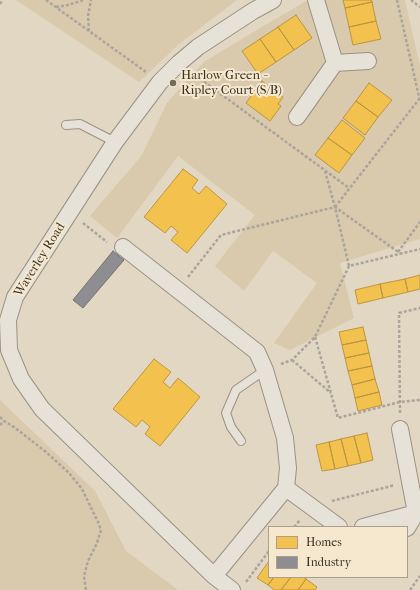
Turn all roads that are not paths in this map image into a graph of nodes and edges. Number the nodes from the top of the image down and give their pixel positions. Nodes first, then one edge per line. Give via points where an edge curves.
1 (273, 0) edge
2 (316, 0) edge
3 (368, 61) dead end
4 (335, 63) junction
5 (297, 117) dead end
6 (66, 125) dead end
7 (115, 142) junction
8 (123, 247) road end
9 (265, 370) junction
10 (400, 429) road end
11 (241, 441) dead end
12 (286, 488) junction
13 (416, 513) junction
14 (338, 526) edge
15 (367, 526) edge
16 (408, 526) edge
17 (214, 576) junction
18 (238, 587) edge

1 - 7 street, Waverley Road via 198,47 179,63 160,82
2 - 4 street
3 - 4 street
4 - 5 street
6 - 7 lane via 80,124
7 - 17 street, Waverley Road via 15,297 8,320 9,350 21,379 42,409
8 - 9 street via 257,352
9 - 11 lane via 236,390 226,413 231,427
9 - 12 street via 285,438 288,468
10 - 13 street
12 - 14 street
12 - 17 street
13 - 15 street
13 - 16 street
17 - 18 street, Waverley Road

